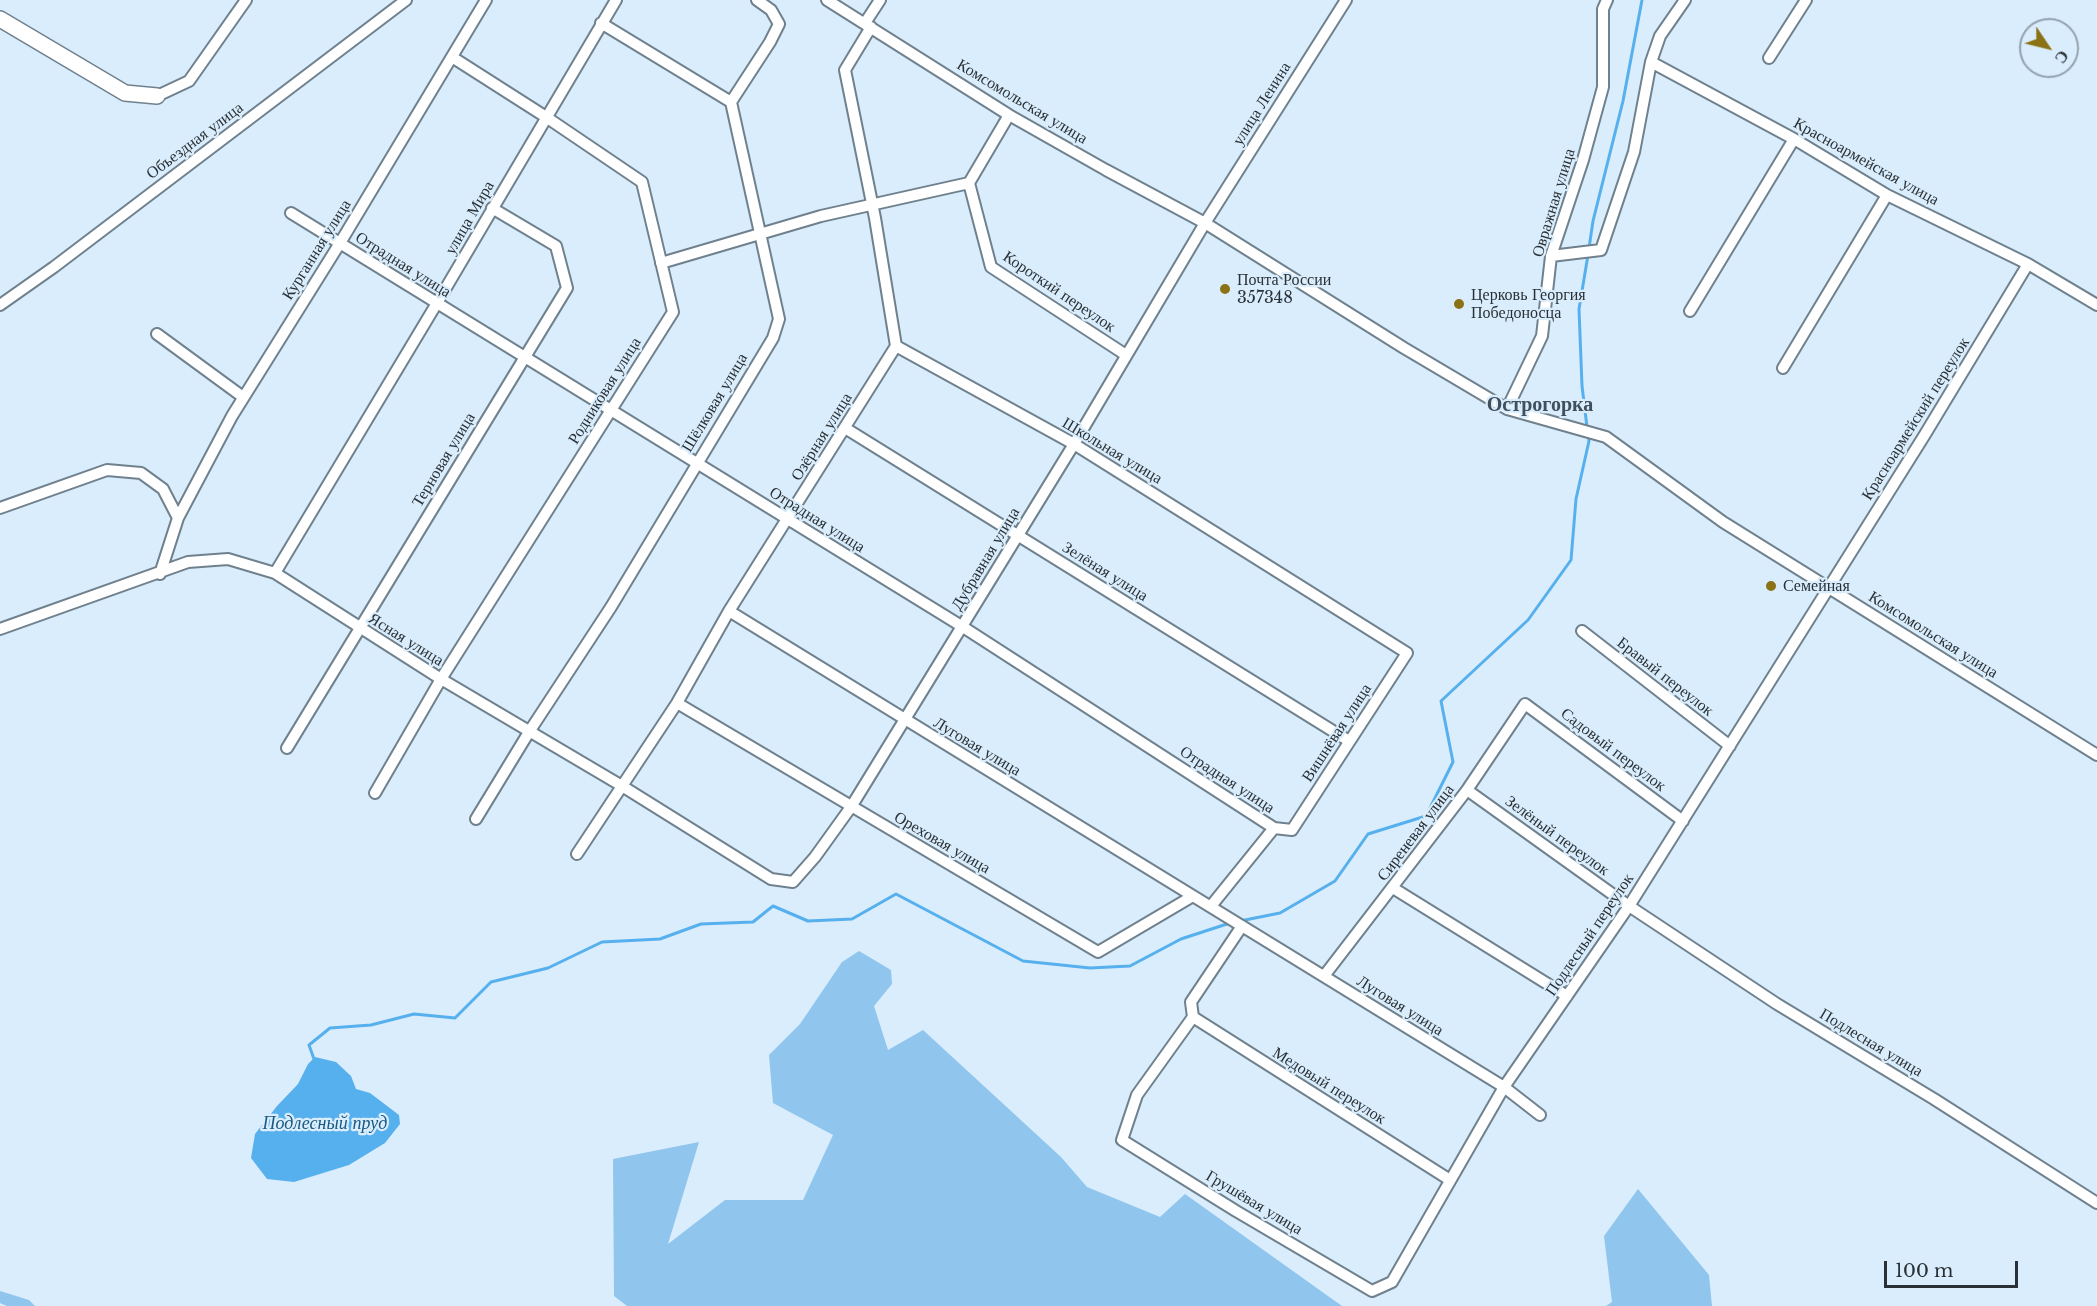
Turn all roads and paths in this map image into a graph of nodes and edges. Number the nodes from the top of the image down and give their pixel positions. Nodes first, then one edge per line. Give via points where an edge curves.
1 (246, 0) edge
2 (406, 0) edge
3 (486, 0) edge
4 (615, 0) edge
5 (758, 0) edge
6 (827, 0) edge
7 (880, 0) edge
8 (1346, 0) edge
9 (1607, 0) edge
10 (1685, 0) edge
11 (1806, 0) edge
12 (0, 19) edge
13 (601, 23) junction
14 (868, 25) junction
15 (452, 57) junction
16 (1769, 58) dead end
17 (1651, 62) junction
18 (157, 96) joint
19 (731, 102) junction
20 (1009, 115) junction
21 (546, 117) junction
22 (1794, 139) junction
23 (969, 183) junction
24 (1887, 195) junction
25 (872, 206) junction
26 (492, 208) junction
27 (291, 213) dead end
28 (1205, 223) junction
29 (760, 234) junction
30 (340, 243) junction
31 (1551, 256) junction
32 (661, 263) junction
33 (2028, 264) junction
34 (437, 303) junction
35 (0, 305) edge
36 (2097, 305) edge
37 (1690, 311) dead end
38 (157, 334) dead end
39 (896, 346) junction
40 (1126, 355) junction
41 (524, 357) junction
42 (1784, 368) dead end
43 (243, 397) junction
44 (1507, 409) junction
45 (611, 411) junction
46 (845, 428) junction
47 (1074, 444) junction
48 (696, 464) junction
49 (0, 508) edge
50 (178, 518) junction
51 (788, 520) junction
52 (1017, 535) junction
53 (275, 573) junction
54 (160, 574) junction
55 (1828, 588) junction
56 (1308, 589) joint
57 (729, 611) junction
58 (963, 627) junction
59 (359, 628) junction
60 (0, 629) edge
61 (1582, 630) dead end
62 (441, 679) junction
63 (677, 703) junction
64 (1525, 704) joint
65 (904, 720) junction
66 (529, 732) junction
67 (1349, 741) junction
68 (1730, 747) junction
69 (286, 748) dead end
70 (2097, 755) edge
71 (622, 786) junction
72 (1467, 790) junction
73 (375, 793) dead end
74 (851, 807) junction
75 (476, 819) dead end
76 (1683, 821) junction
77 (1274, 828) junction
78 (577, 854) dead end
79 (771, 879) joint
80 (1393, 888) junction
81 (1193, 896) junction
82 (1210, 906) junction
83 (1629, 906) junction
84 (1242, 926) junction
85 (1324, 976) junction
86 (1567, 996) junction
87 (1193, 1017) junction
88 (1504, 1087) junction
89 (1540, 1115) dead end
90 (1450, 1180) junction
91 (2097, 1203) edge
92 (1372, 1291) joint

1 - 18 street via 189,81
2 - 35 street, Объездная улица
3 - 15 street, Курганная улица
4 - 13 street, улица Мира
5 - 19 street via 771,10 779,24
6 - 14 street, Комсомольская улица
7 - 14 street
8 - 28 street, улица Ленина
9 - 31 street, Овражная улица via 1603,9 1603,87
10 - 17 street via 1660,36
11 - 16 street
12 - 18 street via 125,93
13 - 19 street
13 - 21 street, улица Мира
14 - 20 street, Комсомольская улица
14 - 25 street via 845,70
15 - 21 street, Родниковая улица
15 - 30 street, Курганная улица
17 - 22 street, Красноармейская улица
17 - 31 street via 1634,152 1601,250
19 - 29 street, Шёлковая улица
20 - 23 street
20 - 28 street, Комсомольская улица
21 - 26 street, улица Мира
21 - 32 street, Родниковая улица via 642,182
22 - 24 street, Красноармейская улица
22 - 37 street
23 - 25 street
23 - 40 street, Короткий переулок via 991,267
24 - 33 street, Красноармейская улица
24 - 42 street
25 - 29 street
25 - 39 street
26 - 34 street, улица Мира
26 - 41 street, Терновая улица via 556,246 567,288
27 - 30 street, Отрадная улица
28 - 40 street, Дубравная улица
28 - 44 street, Комсомольская улица
29 - 32 street
29 - 48 street, Шёлковая улица via 779,319 773,338
30 - 34 street, Отрадная улица
30 - 43 street, Курганная улица
31 - 44 street, Овражная улица via 1542,336
32 - 45 street, Родниковая улица via 672,312
33 - 36 street, Красноармейская улица
33 - 55 street, Красноармейский переулок
34 - 41 street, Отрадная улица
34 - 53 street, улица Мира
38 - 43 street
39 - 46 street, Озёрная улица
39 - 47 street, Школьная улица
40 - 47 street, Дубравная улица
41 - 45 street, Отрадная улица
41 - 59 street, Терновая улица
43 - 50 street, Курганная улица
44 - 55 street, Комсомольская улица via 1606,436 1722,522
45 - 48 street, Отрадная улица
45 - 62 street, Родниковая улица
46 - 51 street, Озёрная улица
46 - 52 street, Зелёная улица
47 - 52 street, Дубравная улица
47 - 56 street, Школьная улица
48 - 51 street, Отрадная улица
48 - 66 street, Шёлковая улица
49 - 50 street via 107,470 141,473 164,489
50 - 54 street, Курганная улица
51 - 57 street, Озёрная улица
51 - 58 street, Отрадная улица
52 - 58 street, Дубравная улица
52 - 67 street, Зелёная улица
53 - 54 street, Ясная улица via 228,559 188,562
53 - 59 street, Ясная улица
54 - 60 street, Ясная улица
55 - 68 street, Подлесный переулок
55 - 70 street, Комсомольская улица
56 - 67 street, Вишнёвая улица via 1407,653
57 - 63 street, Озёрная улица
57 - 65 street, Луговая улица
58 - 65 street, Дубравная улица
58 - 77 street, Отрадная улица
59 - 62 street, Ясная улица
59 - 69 street, Терновая улица
61 - 68 street, Бравый переулок
62 - 66 street, Ясная улица
62 - 73 street, Родниковая улица
63 - 71 street, Озёрная улица
63 - 74 street, Ореховая улица
64 - 72 street, Сиреневая улица
64 - 76 street, Садовый переулок
65 - 74 street, Дубравная улица
65 - 81 street, Луговая улица
66 - 71 street, Ясная улица
66 - 75 street, Шёлковая улица
67 - 77 street, Вишнёвая улица via 1292,830
68 - 76 street, Подлесный переулок
71 - 78 street, Озёрная улица
71 - 79 street, Ясная улица
72 - 80 street, Сиреневая улица
72 - 83 street, Зелёный переулок
74 - 79 street, Дубравная улица via 800,876 793,882
74 - 81 street, Ореховая улица via 1098,952
76 - 83 street, Подлесный переулок
77 - 82 street
80 - 85 street, Сиреневая улица
80 - 86 street
81 - 82 street, Луговая улица
82 - 84 street, Луговая улица
83 - 86 street, Подлесный переулок
83 - 91 street, Подлесная улица via 1777,1004
84 - 85 street, Луговая улица
84 - 87 street via 1191,1002
85 - 88 street, Луговая улица
86 - 88 street, Подлесный переулок
87 - 90 street, Медовый переулок
87 - 92 street, Грушёвая улица via 1137,1095 1122,1140
88 - 89 street, Луговая улица
88 - 90 street, Подлесный переулок
90 - 92 street, Подлесный переулок via 1392,1282

